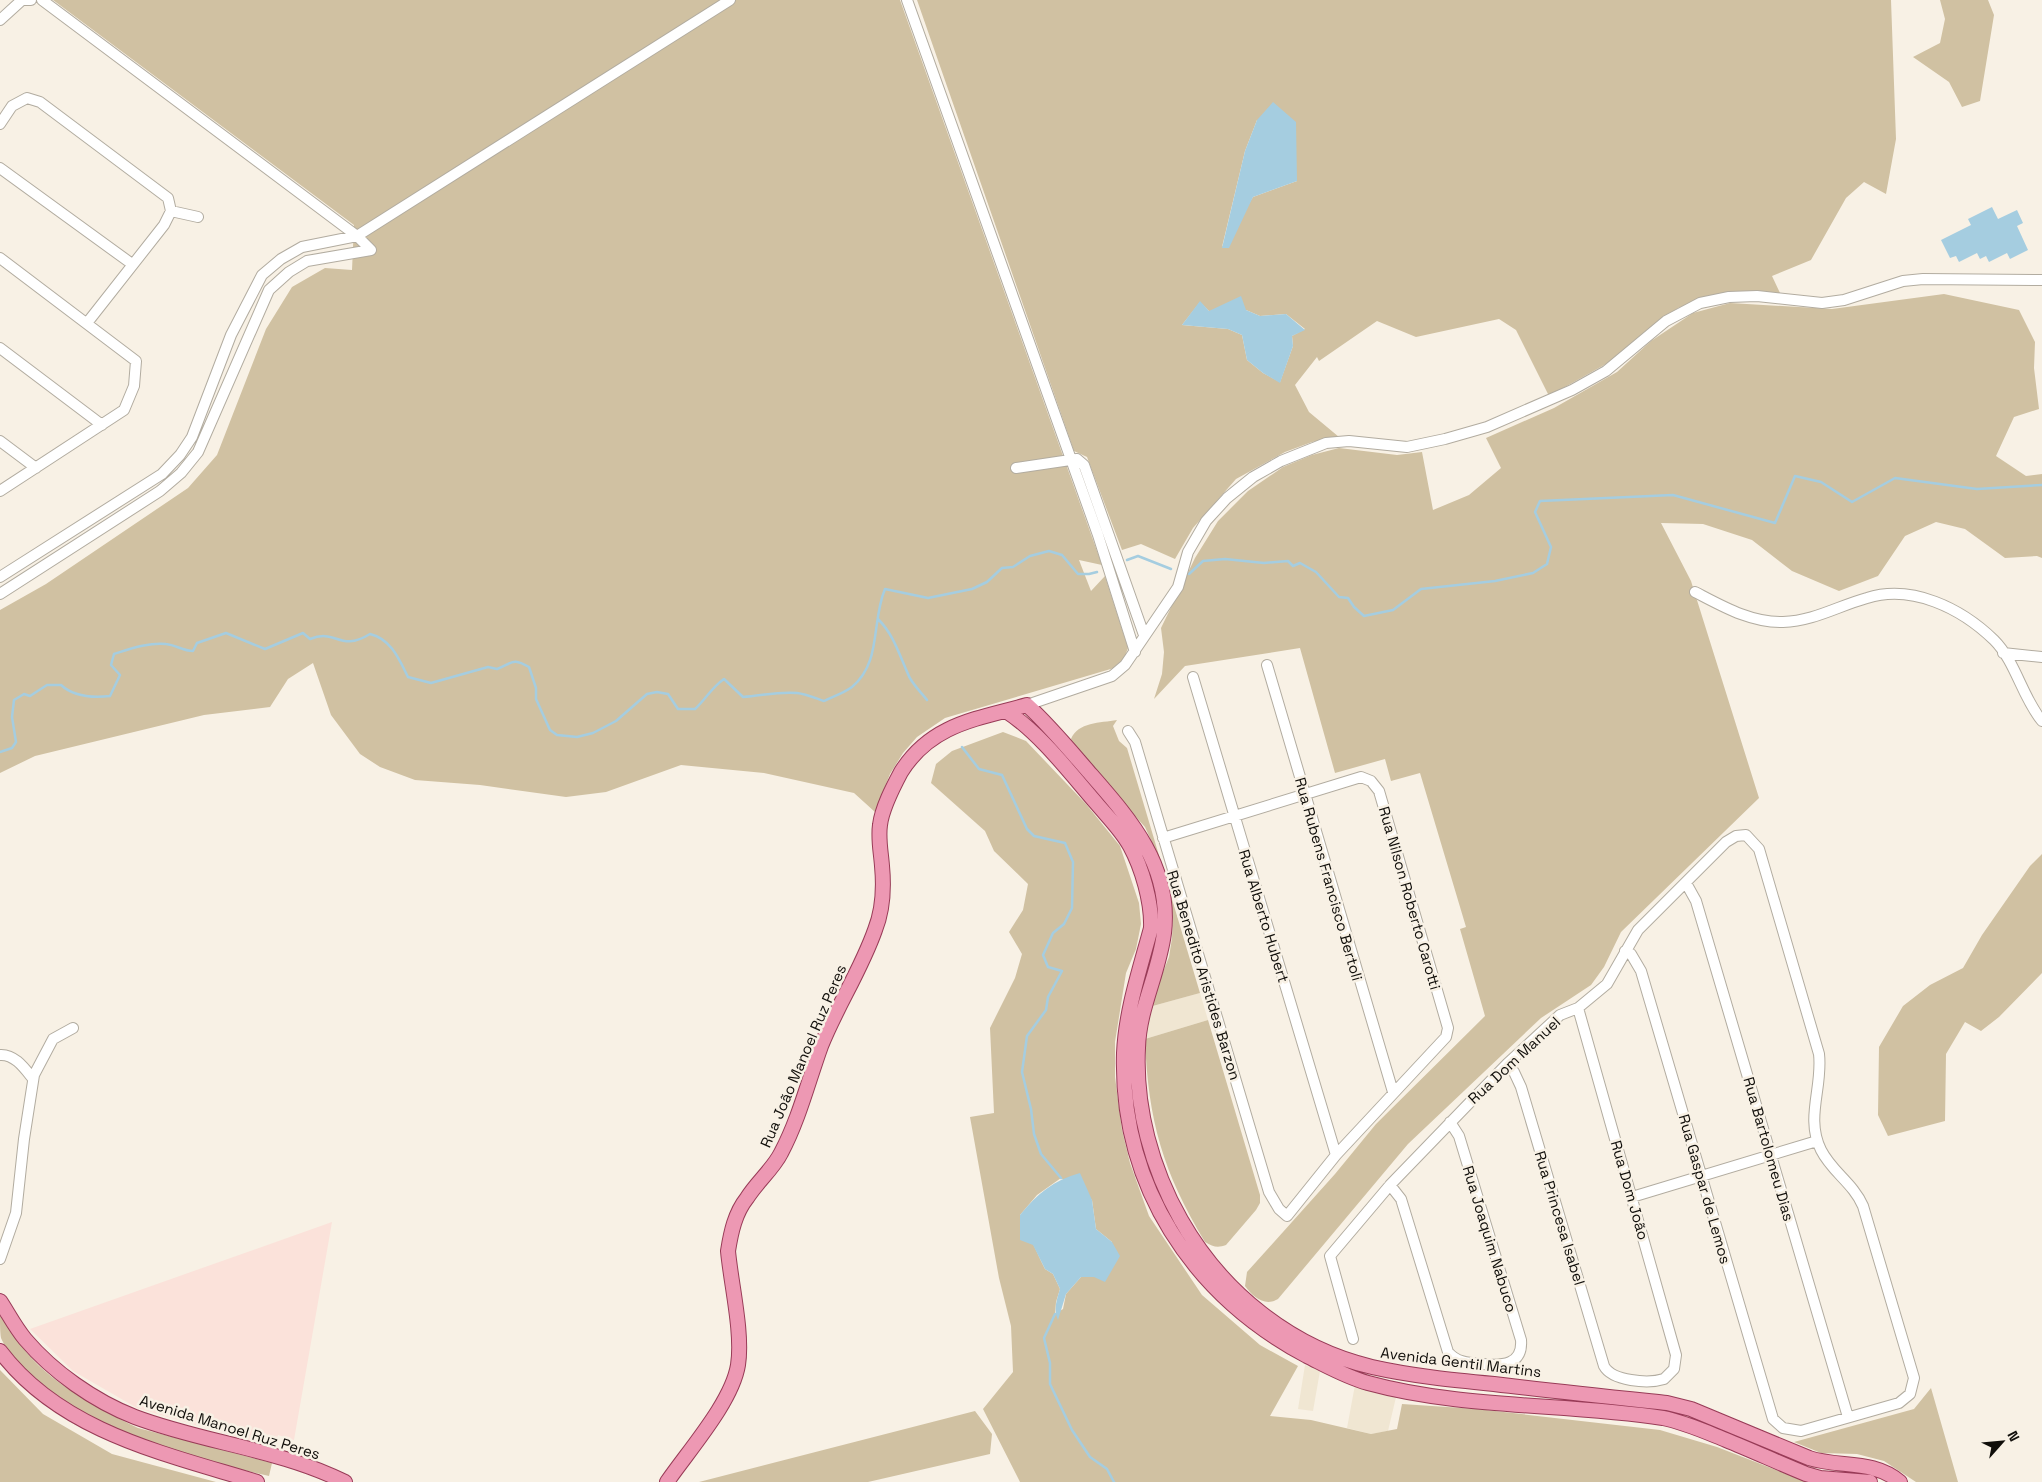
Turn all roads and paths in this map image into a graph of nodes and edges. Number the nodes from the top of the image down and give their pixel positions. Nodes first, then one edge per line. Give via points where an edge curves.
1 (31, 0) edge
2 (42, 0) edge
3 (730, 0) edge
4 (907, 0) edge
5 (0, 20) edge
6 (0, 124) edge
7 (0, 168) edge
8 (171, 210) junction
9 (198, 217) dead end
10 (357, 236) junction
11 (0, 258) edge
12 (132, 264) junction
13 (2042, 280) edge
14 (87, 324) junction
15 (0, 348) edge
16 (102, 425) junction
17 (0, 441) edge
18 (1070, 460) junction
19 (36, 468) junction
20 (1016, 468) dead end
21 (0, 492) edge
22 (0, 577) edge
23 (1694, 592) dead end
24 (0, 594) edge
25 (1144, 635) junction
26 (1135, 652) junction
27 (2003, 653) junction
28 (2042, 657) edge
29 (1267, 666) dead end
30 (1193, 677) dead end
31 (1027, 705) junction
32 (1006, 711) junction
33 (2042, 721) edge
34 (1046, 722) junction
35 (1128, 731) dead end
36 (1032, 732) junction
37 (1304, 794) junction
38 (1234, 816) junction
39 (1164, 838) junction
40 (1686, 883) junction
41 (1625, 951) junction
42 (1578, 1008) junction
43 (73, 1028) dead end
44 (0, 1055) edge
45 (1507, 1064) junction
46 (33, 1079) junction
47 (1392, 1092) junction
48 (1450, 1122) junction
49 (1817, 1141) junction
50 (1336, 1155) junction
51 (1771, 1156) junction
52 (1701, 1177) junction
53 (1390, 1185) junction
54 (1632, 1197) junction
55 (0, 1259) edge
56 (1217, 1283) junction
57 (0, 1300) edge
58 (1276, 1332) junction
59 (1353, 1339) dead end
60 (0, 1351) edge
61 (1672, 1373) joint
62 (1848, 1417) junction
63 (258, 1482) edge
64 (345, 1482) edge
65 (668, 1482) edge
66 (1870, 1482) edge
67 (1900, 1482) edge

1 - 5 street via 22,0
2 - 10 street
3 - 10 street
4 - 18 street
6 - 8 street via 12,106 27,98 40,102 168,198
7 - 12 street
8 - 9 street
8 - 12 street via 164,225
10 - 22 street via 302,248 281,259 262,275 231,335 192,436 180,455 162,474
10 - 24 street via 371,250 308,261 289,272 269,290 198,452 181,473 134,509
11 - 14 street
12 - 14 street
13 - 25 street, Rua João Manoel Ruz Peres via 1903,281 1844,300 1822,303 1757,296 1700,303 1666,321 1606,371 1572,390 1487,427 1407,447 1349,441 1326,443 1297,454 1253,477 1206,521 1188,552 1178,587
14 - 16 street via 136,362 134,386 124,410
15 - 16 street
16 - 19 street
17 - 19 street
18 - 20 street
18 - 25 street via 1078,459 1084,465
18 - 26 street
19 - 21 street
23 - 27 street via 1736,614 1782,622 1811,618 1889,593 1909,594 1956,611 1994,640
25 - 26 street, Rua João Manoel Ruz Peres
26 - 31 street, Rua João Manoel Ruz Peres via 1112,676
27 - 28 street
27 - 33 street
29 - 37 street, Rua Rubens Francisco Bertoli
30 - 38 street, Rua Alberto Hubert
31 - 32 main road, Rua João Manoel Ruz Peres
31 - 34 main road, Avenida Gentil Martins
32 - 36 main road, Avenida Gentil Martins
32 - 65 main road, Rua João Manoel Ruz Peres via 965,722 928,740 902,772 891,793 880,823 882,907 875,930 842,997 780,1155 746,1198 730,1236 730,1274 739,1345 732,1386
34 - 36 street
34 - 56 main road, Avenida Gentil Martins via 1128,816 1148,848 1158,876 1165,910 1164,934 1143,1008 1138,1048 1139,1090 1156,1166 1171,1203
35 - 39 street, Rua Benedito Aristides Barzon via 1135,742
36 - 56 main road, Avenida Gentil Martins via 1119,830 1130,847 1142,878 1151,928 1130,1005 1124,1051 1130,1126 1140,1163 1158,1207 1179,1245
37 - 38 street
37 - 47 street, Rua Rubens Francisco Bertoli
37 - 47 street, Rua Nilson Roberto Carotti via 1360,777 1371,781 1379,791 1448,1028 1442,1044
38 - 39 street
38 - 50 street, Rua Alberto Hubert
39 - 50 street, Rua Benedito Aristides Barzon via 1269,1192 1279,1209 1287,1216
40 - 41 street, Rua Dom Manuel via 1638,930
40 - 49 street, Rua Dom Manuel via 1736,836 1746,835 1759,849 1819,1054 1820,1079 1813,1114
40 - 51 street, Rua Bartolomeu Dias via 1696,901
41 - 42 street, Rua Dom Manuel via 1607,984
41 - 52 street, Rua Gaspar de Lemos via 1631,954 1641,971
42 - 45 street, Rua Dom Manuel via 1560,1015
42 - 54 street, Rua Dom João
43 - 46 street via 53,1039
44 - 46 street via 18,1062
45 - 48 street, Rua Dom Manuel
45 - 61 street, Rua Princesa Isabel via 1521,1087 1604,1366 1610,1374 1620,1378 1660,1380
46 - 55 street via 16,1213
47 - 50 street
48 - 53 street, Rua Dom Manuel
48 - 53 street, Rua Joaquim Nabuco via 1459,1136 1521,1340 1517,1357 1508,1364 1462,1362 1446,1348 1401,1199
49 - 51 street
49 - 62 street via 1826,1160 1855,1190 1863,1206 1914,1378 1910,1394 1899,1403
51 - 52 street
51 - 62 street, Rua Bartolomeu Dias
52 - 54 street
52 - 62 street, Rua Gaspar de Lemos via 1770,1415 1783,1428 1801,1431
53 - 59 street, Rua Dom Manuel via 1330,1256
54 - 61 street, Rua Dom João via 1676,1355
56 - 58 main road, Avenida Gentil Martins
57 - 64 main road, Avenida Manoel Ruz Peres via 24,1338 49,1363 102,1401 135,1417 282,1458
58 - 66 main road, Avenida Gentil Martins via 1345,1375 1368,1383 1425,1395 1665,1418 1710,1433 1806,1474
58 - 67 main road, Avenida Gentil Martins via 1330,1354 1417,1376 1667,1403 1691,1409 1809,1458 1873,1467
60 - 63 main road via 48,1399 122,1440

